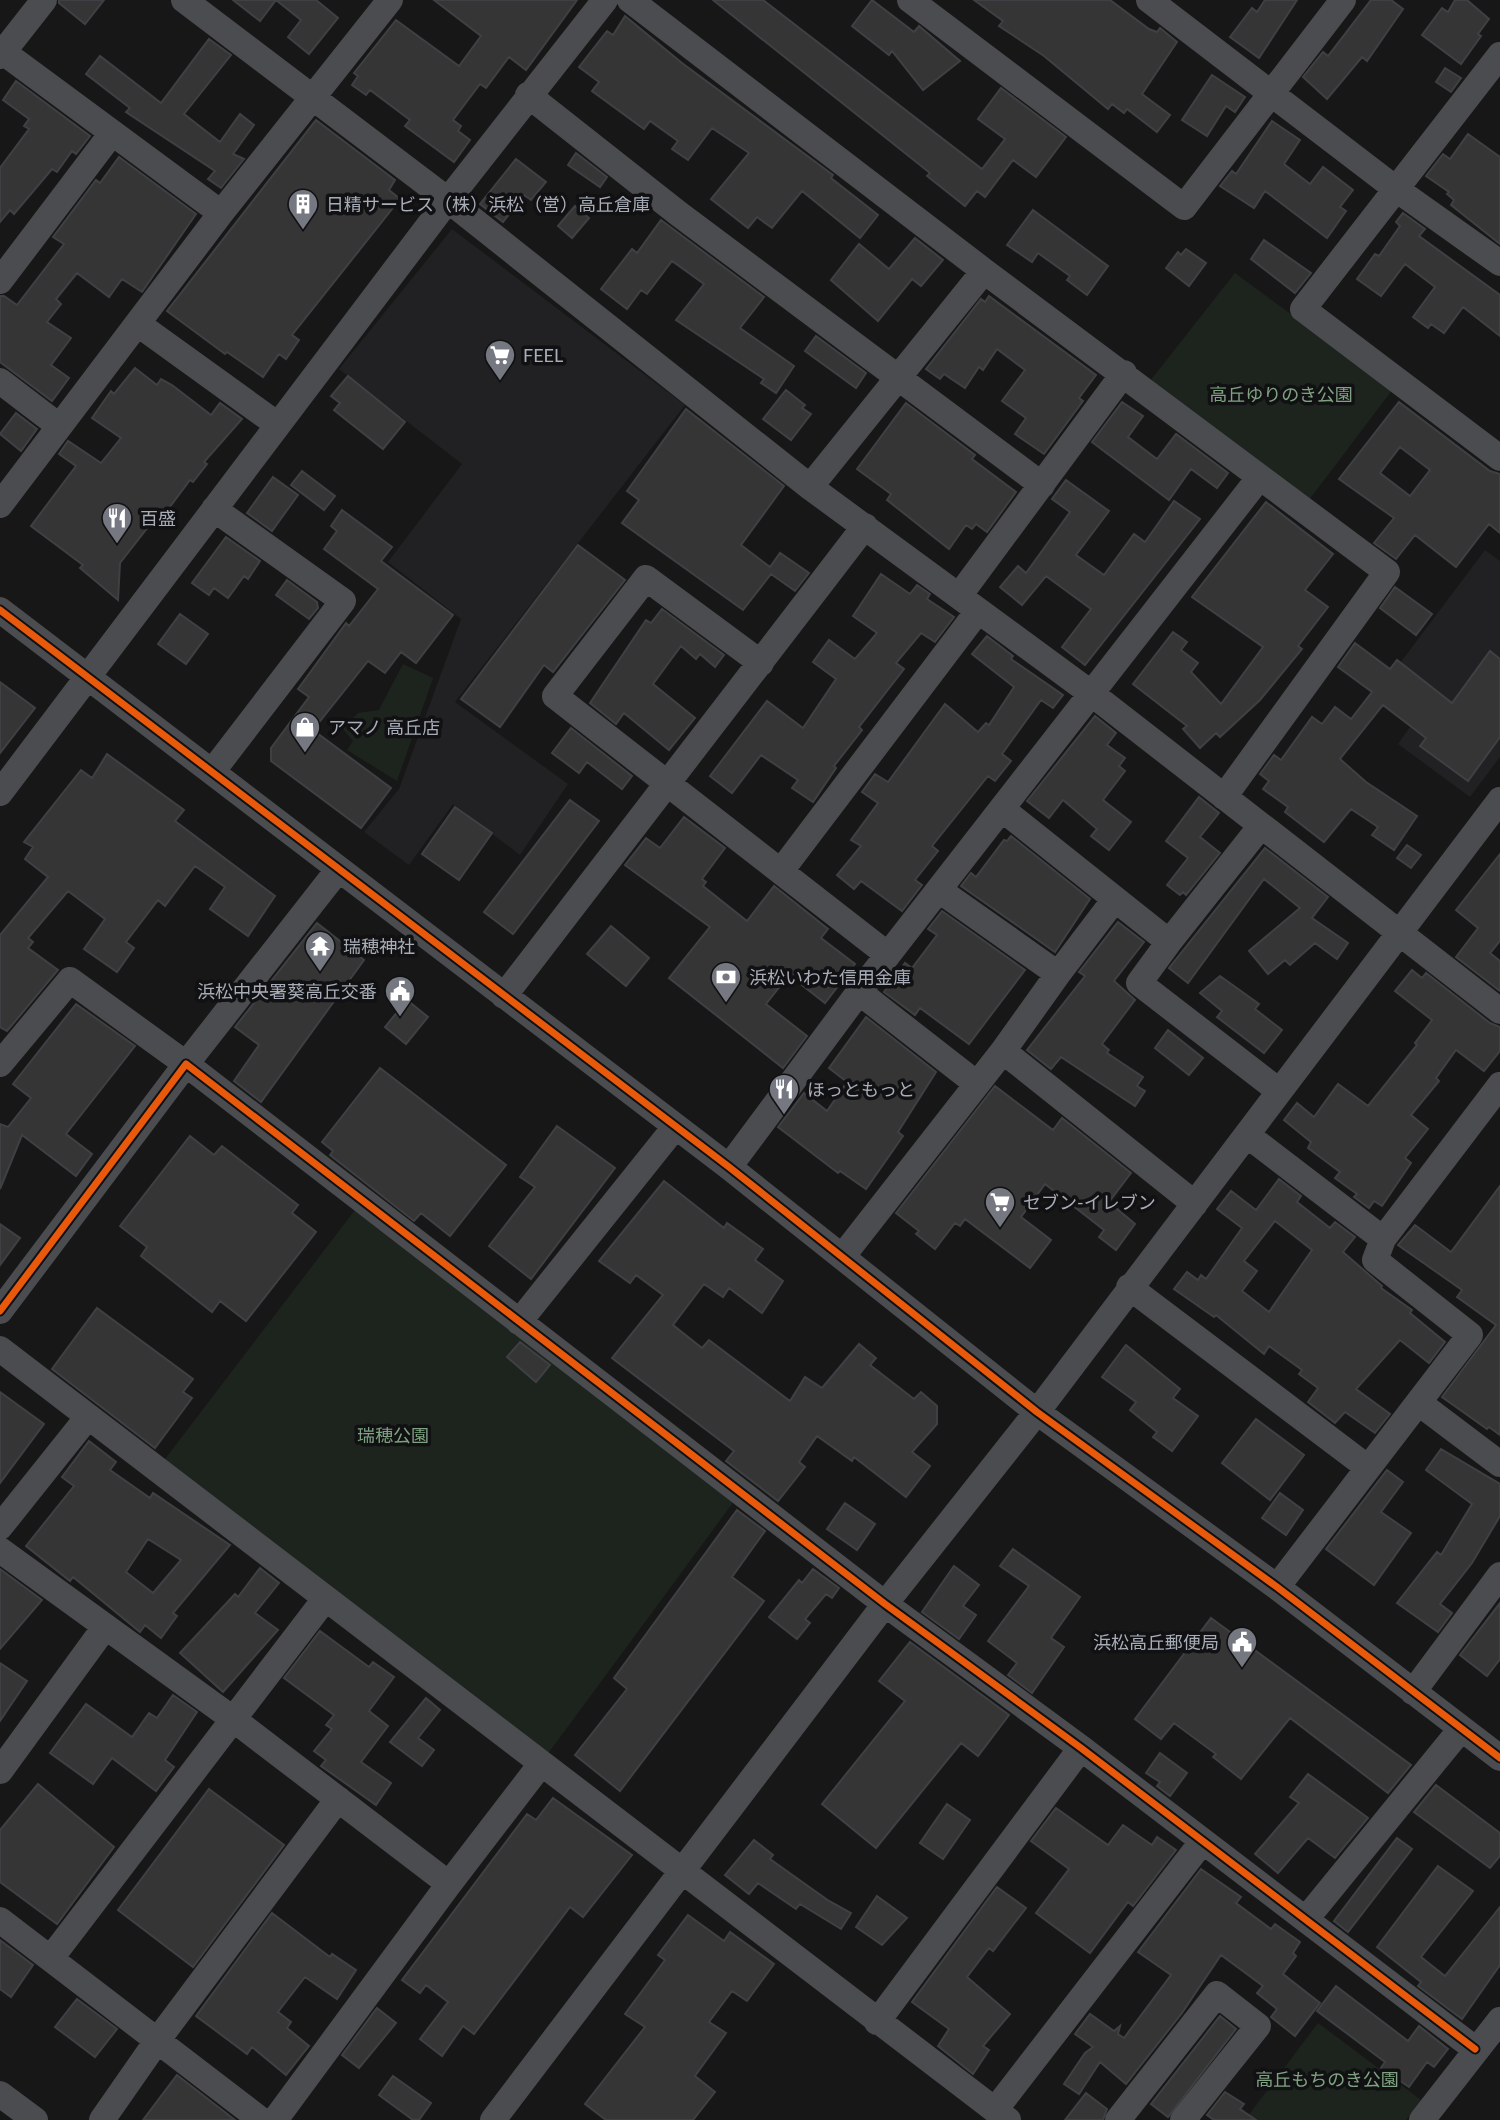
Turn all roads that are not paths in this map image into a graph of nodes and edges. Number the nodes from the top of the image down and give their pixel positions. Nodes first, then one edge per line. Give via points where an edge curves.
1 (44, 0) edge
2 (184, 0) edge
3 (390, 0) edge
4 (605, 0) edge
5 (631, 0) edge
6 (910, 0) edge
7 (1149, 0) edge
8 (1343, 0) edge
9 (2, 54) edge
10 (1500, 55) edge
11 (1271, 93) junction
12 (528, 95) junction
13 (314, 99) junction
14 (112, 133) junction
15 (1396, 189) junction
16 (448, 201) junction
17 (221, 212) junction
18 (1500, 263) edge
19 (984, 271) junction
20 (0, 281) edge
21 (138, 324) junction
22 (1124, 373) junction
23 (898, 376) junction
24 (0, 380) edge
25 (278, 425) junction
26 (59, 426) junction
27 (1500, 458) edge
28 (1259, 478) junction
29 (1042, 485) junction
30 (810, 487) junction
31 (0, 505) edge
32 (214, 509) junction
33 (865, 526) junction
34 (969, 604) junction
35 (0, 610) edge
36 (761, 663) junction
37 (86, 677) junction
38 (1092, 694) junction
39 (212, 772) junction
40 (666, 782) junction
41 (0, 793) edge
42 (1224, 797) junction
43 (1499, 802) edge
44 (1002, 809) junction
45 (1260, 827) junction
46 (338, 870) junction
47 (781, 871) junction
48 (939, 890) junction
49 (1115, 899) junction
50 (1397, 933) junction
51 (1169, 942) junction
52 (888, 955) junction
53 (1058, 974) junction
54 (859, 992) junction
55 (504, 996) junction
56 (1500, 1011) edge
57 (1003, 1051) junction
58 (0, 1064) edge
59 (186, 1064) junction
60 (977, 1084) junction
61 (1500, 1085) edge
62 (1279, 1091) junction
63 (675, 1127) junction
64 (1247, 1135) junction
65 (729, 1167) junction
66 (1195, 1204) junction
67 (1383, 1239) junction
68 (842, 1257) junction
69 (1129, 1287) junction
70 (0, 1311) edge
71 (519, 1322) junction
72 (0, 1349) edge
73 (1419, 1403) junction
74 (1037, 1412) junction
75 (87, 1418) junction
76 (1500, 1464) edge
77 (1367, 1467) junction
78 (0, 1527) edge
79 (0, 1550) edge
80 (1500, 1575) edge
81 (1277, 1587) junction
82 (325, 1599) junction
83 (885, 1604) junction
84 (105, 1627) junction
85 (1413, 1692) junction
86 (233, 1719) junction
87 (1461, 1729) junction
88 (1081, 1748) junction
89 (1500, 1758) edge
90 (541, 1764) junction
91 (0, 1771) edge
92 (338, 1799) junction
93 (1202, 1842) junction
94 (683, 1873) junction
95 (449, 1884) junction
96 (1306, 1919) junction
97 (0, 1920) edge
98 (51, 1958) junction
99 (1500, 2020) edge
100 (877, 2022) junction
101 (157, 2041) junction
102 (1475, 2049) junction
103 (0, 2094) edge
104 (1001, 2115) edge
105 (25, 2117) edge
106 (102, 2120) edge
107 (261, 2120) edge
108 (275, 2120) edge
109 (493, 2120) edge
110 (1118, 2120) edge
111 (1183, 2120) edge
112 (1422, 2120) edge

1 - 9 street
2 - 13 street
3 - 13 street
4 - 12 street
5 - 19 street
6 - 11 street via 1184,206
7 - 11 street
8 - 11 street
9 - 14 street
10 - 15 street
11 - 15 street
12 - 16 street
12 - 23 street
13 - 16 street
13 - 17 street
14 - 17 street
14 - 20 street
15 - 18 street
15 - 27 street via 1303,309
16 - 25 street
16 - 30 street
17 - 21 street
19 - 22 street
19 - 23 street
21 - 25 street
21 - 26 street
22 - 28 street
22 - 29 street
23 - 29 street
23 - 30 street
24 - 26 street
25 - 32 street
26 - 31 street
28 - 38 street
28 - 42 street via 1387,572
29 - 34 street
30 - 33 street
32 - 37 street
32 - 39 street via 343,601
33 - 34 street
33 - 36 street
34 - 38 street
34 - 47 street
35 - 37 street
36 - 40 street
36 - 40 street via 646,578 555,696
37 - 39 street
37 - 41 street
38 - 42 street
38 - 44 street
39 - 46 street
40 - 47 street
40 - 55 street
42 - 45 street
43 - 50 street
44 - 48 street
44 - 49 street
45 - 50 street
45 - 51 street
46 - 55 street
46 - 59 street
47 - 52 street
48 - 52 street
48 - 53 street
49 - 51 street
49 - 53 street
50 - 56 street
50 - 62 street
51 - 62 street via 1139,983
52 - 54 street
53 - 57 street
54 - 60 street
54 - 65 street
55 - 63 street
57 - 60 street
57 - 66 street
58 - 59 street via 70,980
59 - 70 street
59 - 71 street
60 - 68 street
61 - 67 street
62 - 64 street
63 - 65 street
63 - 71 street
64 - 66 street
64 - 67 street
65 - 68 street
66 - 69 street
67 - 73 street via 1375,1260 1470,1335
68 - 74 street
69 - 74 street
69 - 77 street
71 - 83 street
72 - 75 street
73 - 76 street
73 - 77 street
74 - 81 street
74 - 83 street
75 - 78 street
75 - 82 street
77 - 81 street
79 - 84 street
80 - 85 street
81 - 85 street
82 - 86 street
82 - 90 street
83 - 88 street
83 - 94 street
84 - 86 street
84 - 91 street
85 - 87 street
86 - 92 street
86 - 98 street
87 - 89 street
87 - 96 street
88 - 93 street
88 - 100 street
90 - 94 street
90 - 95 street
92 - 95 street
92 - 101 street
93 - 96 street
93 - 104 street
94 - 100 street
94 - 109 street
95 - 108 street
96 - 102 street
97 - 98 street
98 - 101 street
99 - 102 street
100 - 104 street
101 - 106 street
101 - 107 street
102 - 112 street
103 - 105 street
110 - 111 street via 1217,1994 1258,2026

